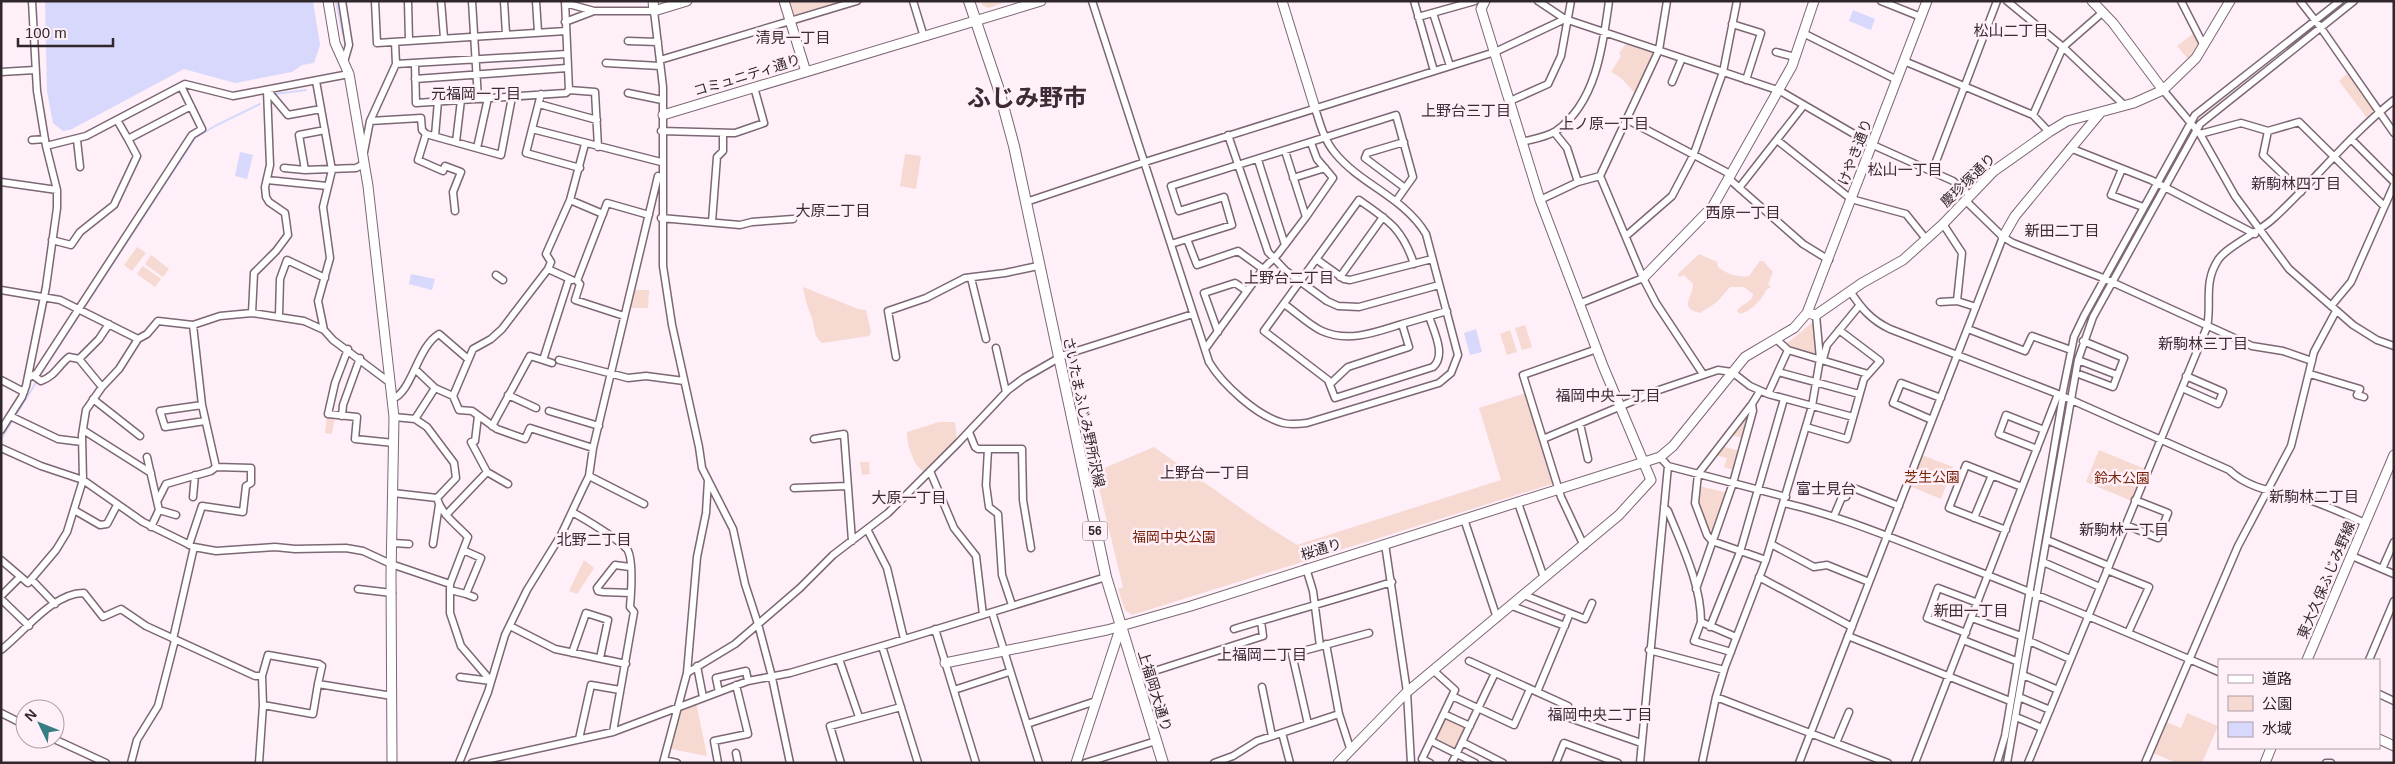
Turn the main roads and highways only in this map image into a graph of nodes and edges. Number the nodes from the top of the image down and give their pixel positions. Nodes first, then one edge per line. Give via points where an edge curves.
1 (969, 1) edge
2 (1120, 626) joint
3 (1164, 763) edge

1 - 2 main road, さいたまふじみ野所沢線 / 56 via 998,87 1026,202 1106,577
2 - 3 main road, 上福岡大通り / 56

